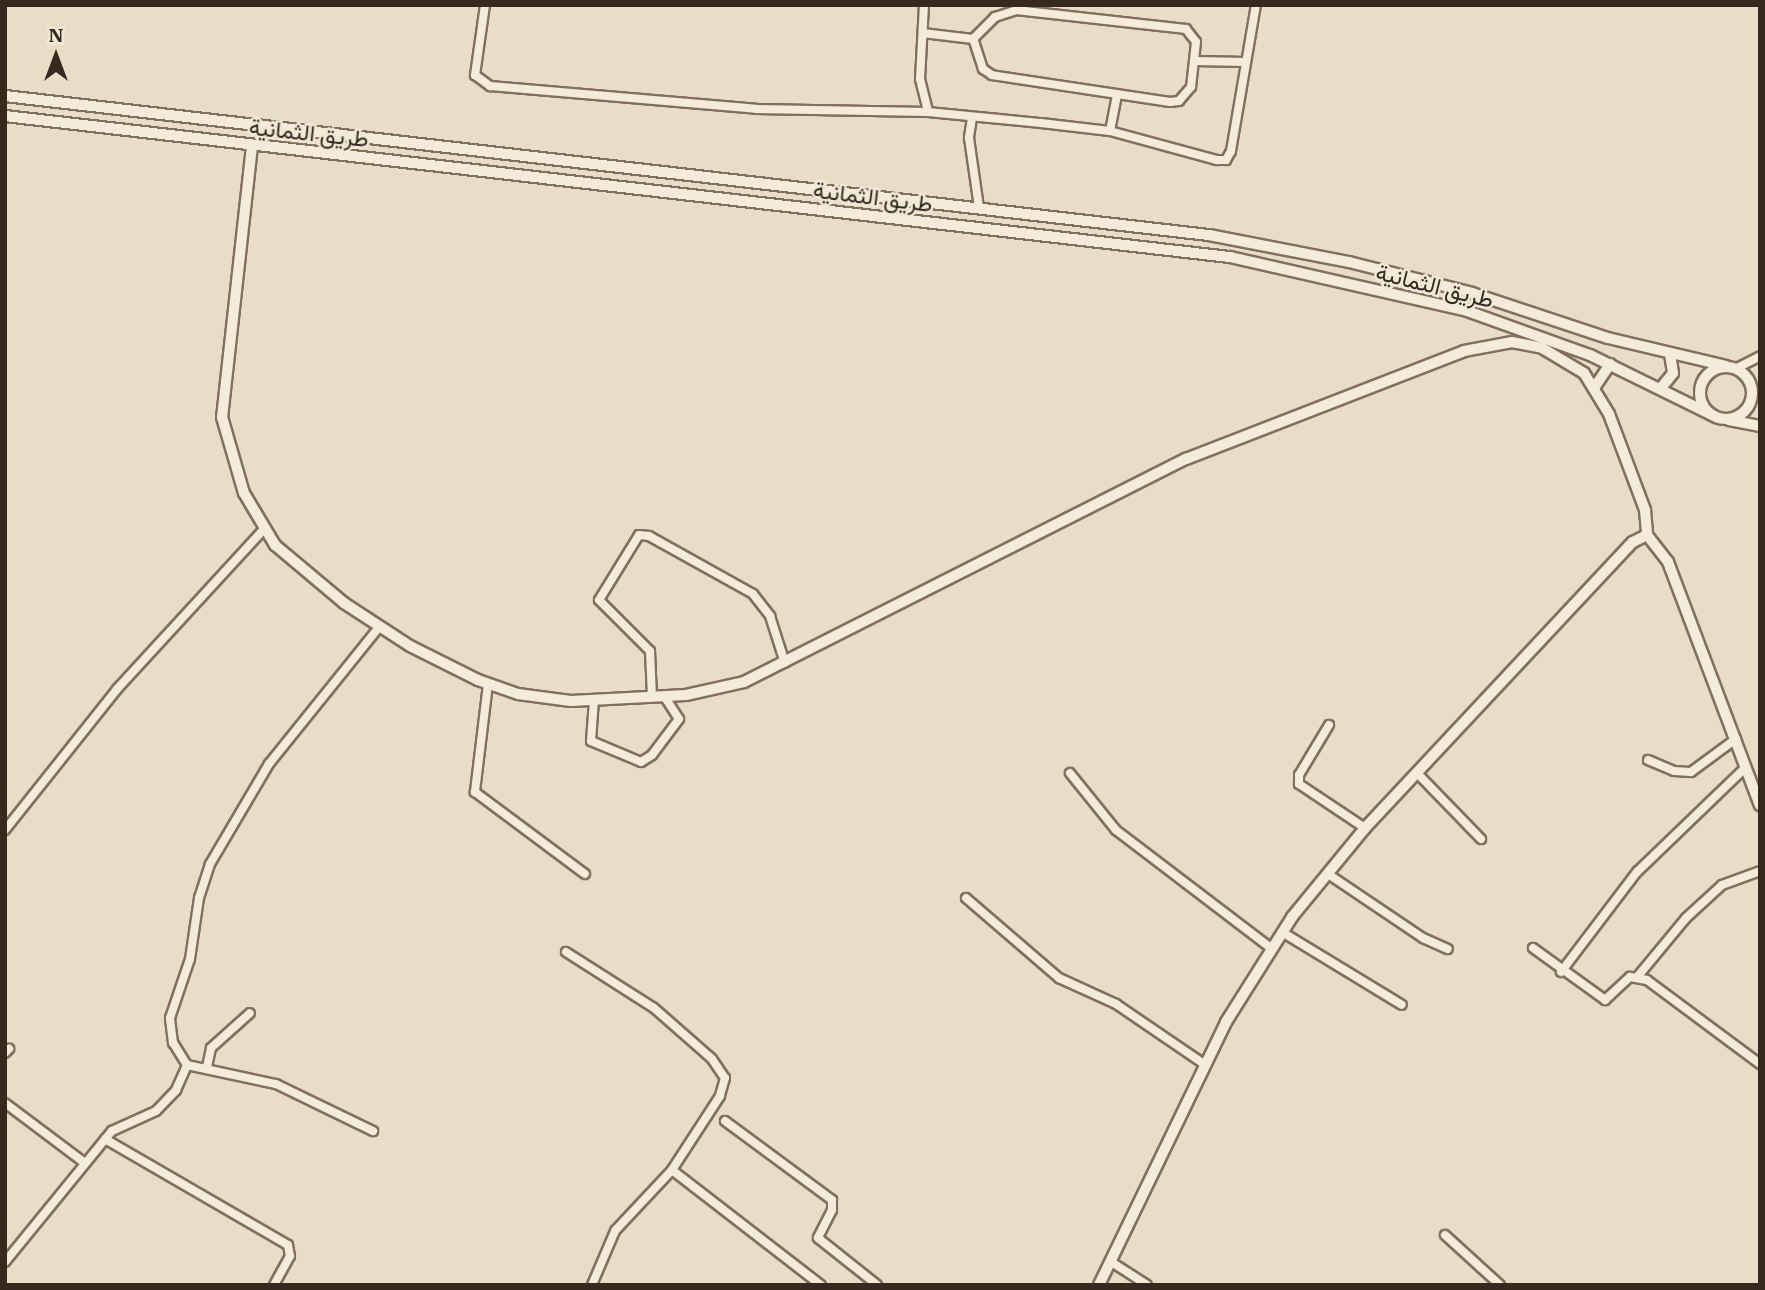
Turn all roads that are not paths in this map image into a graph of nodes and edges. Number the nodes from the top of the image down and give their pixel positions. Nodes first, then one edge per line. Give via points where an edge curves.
1 (485, 5) edge
2 (924, 5) edge
3 (1256, 5) edge
4 (923, 33) junction
5 (973, 39) junction
6 (1195, 61) junction
7 (1246, 62) junction
8 (1118, 95) junction
9 (5, 96) edge
10 (928, 112) junction
11 (5, 116) edge
12 (972, 118) junction
13 (1110, 131) junction
14 (252, 146) junction
15 (979, 207) junction
16 (1670, 354) junction
17 (1760, 356) edge
18 (1610, 364) junction
19 (1734, 369) junction
20 (1760, 381) edge
21 (1594, 388) junction
22 (1661, 388) junction
23 (1712, 415) junction
24 (1725, 419) junction
25 (1760, 426) edge
26 (263, 530) junction
27 (1647, 535) junction
28 (379, 628) junction
29 (785, 663) junction
30 (488, 684) junction
31 (664, 696) junction
32 (652, 697) junction
33 (594, 700) junction
34 (1329, 725) dead end
35 (1736, 739) junction
36 (1648, 760) dead end
37 (1745, 768) junction
38 (1070, 773) dead end
39 (1417, 773) junction
40 (1760, 805) edge
41 (1365, 828) junction
42 (5, 830) edge
43 (1481, 839) dead end
44 (1760, 871) edge
45 (585, 874) dead end
46 (1328, 874) junction
47 (966, 898) dead end
48 (1282, 932) junction
49 (1448, 948) dead end
50 (1533, 948) dead end
51 (1272, 949) junction
52 (566, 952) dead end
53 (1561, 972) junction
54 (1638, 976) junction
55 (1402, 1005) dead end
56 (250, 1013) dead end
57 (1204, 1064) junction
58 (1760, 1064) edge
59 (187, 1065) junction
60 (207, 1067) junction
61 (5, 1103) edge
62 (725, 1121) dead end
63 (373, 1131) dead end
64 (105, 1139) junction
65 (85, 1163) junction
66 (672, 1170) junction
67 (1445, 1236) dead end
68 (5, 1262) edge
69 (1113, 1263) junction
70 (274, 1285) edge
71 (592, 1285) edge
72 (821, 1285) edge
73 (877, 1285) edge
74 (1099, 1285) edge
75 (1147, 1285) edge
76 (1500, 1285) edge

1 - 10 street via 475,75 490,86 755,109
2 - 4 street
3 - 7 street
4 - 5 street
4 - 10 street via 920,79
5 - 6 street via 995,17 1028,10 1178,26 1196,42
5 - 8 street via 983,69 1001,79
6 - 7 street
6 - 8 street via 1191,87 1179,101
7 - 13 street via 1226,160
8 - 13 street
9 - 15 street
10 - 12 street
11 - 14 street, طريق الثمانية
12 - 13 street
12 - 15 street via 969,138
14 - 18 street, طريق الثمانية via 1230,257 1467,311
14 - 26 street via 222,417 236,470
15 - 16 street via 1209,235 1349,262 1472,293
16 - 19 street
16 - 22 street via 1673,373
17 - 19 street
18 - 21 street
18 - 22 street, طريق الثمانية
19 - 20 street
19 - 23 street via 1706,376 1700,386 1702,404
19 - 24 street via 1751,385 1750,404 1738,416
21 - 27 street via 1645,510
21 - 29 street via 1584,373 1542,348 1500,342 1464,351 1186,459
22 - 23 street, طريق الثمانية
23 - 24 street
24 - 25 street
26 - 28 street via 280,550
26 - 42 street via 117,689
27 - 35 street via 1668,562
27 - 39 street via 1633,542
28 - 30 street
28 - 59 street via 269,764 211,864 185,978 170,1018 173,1043
29 - 31 street via 727,687
29 - 32 street via 769,616 753,594 639,535 599,600 650,651
30 - 33 street via 551,700
30 - 45 street via 475,792
31 - 32 street
31 - 33 street via 679,719 652,755 641,762 591,741
32 - 33 street
34 - 41 street via 1297,780
35 - 36 street via 1691,772 1674,771
35 - 37 street
37 - 40 street
37 - 53 street via 1637,872
38 - 51 street via 1116,830
39 - 41 street
39 - 43 street
41 - 46 street
44 - 54 street via 1723,885 1686,918
46 - 48 street
46 - 49 street via 1423,938
47 - 57 street via 1059,978 1116,1004
48 - 51 street
48 - 55 street
50 - 53 street
51 - 57 street
52 - 66 street via 654,1008 723,1072 720,1096
53 - 54 street via 1605,1000 1630,977
54 - 58 street
56 - 60 street via 211,1048
57 - 69 street
59 - 60 street
59 - 64 street via 168,1102
60 - 63 street via 288,1088
61 - 65 street
62 - 73 street via 832,1200 818,1238
64 - 65 street
64 - 70 street via 288,1245 290,1256
65 - 68 street
66 - 71 street via 615,1231
66 - 72 street
67 - 76 street
69 - 74 street
69 - 75 street

